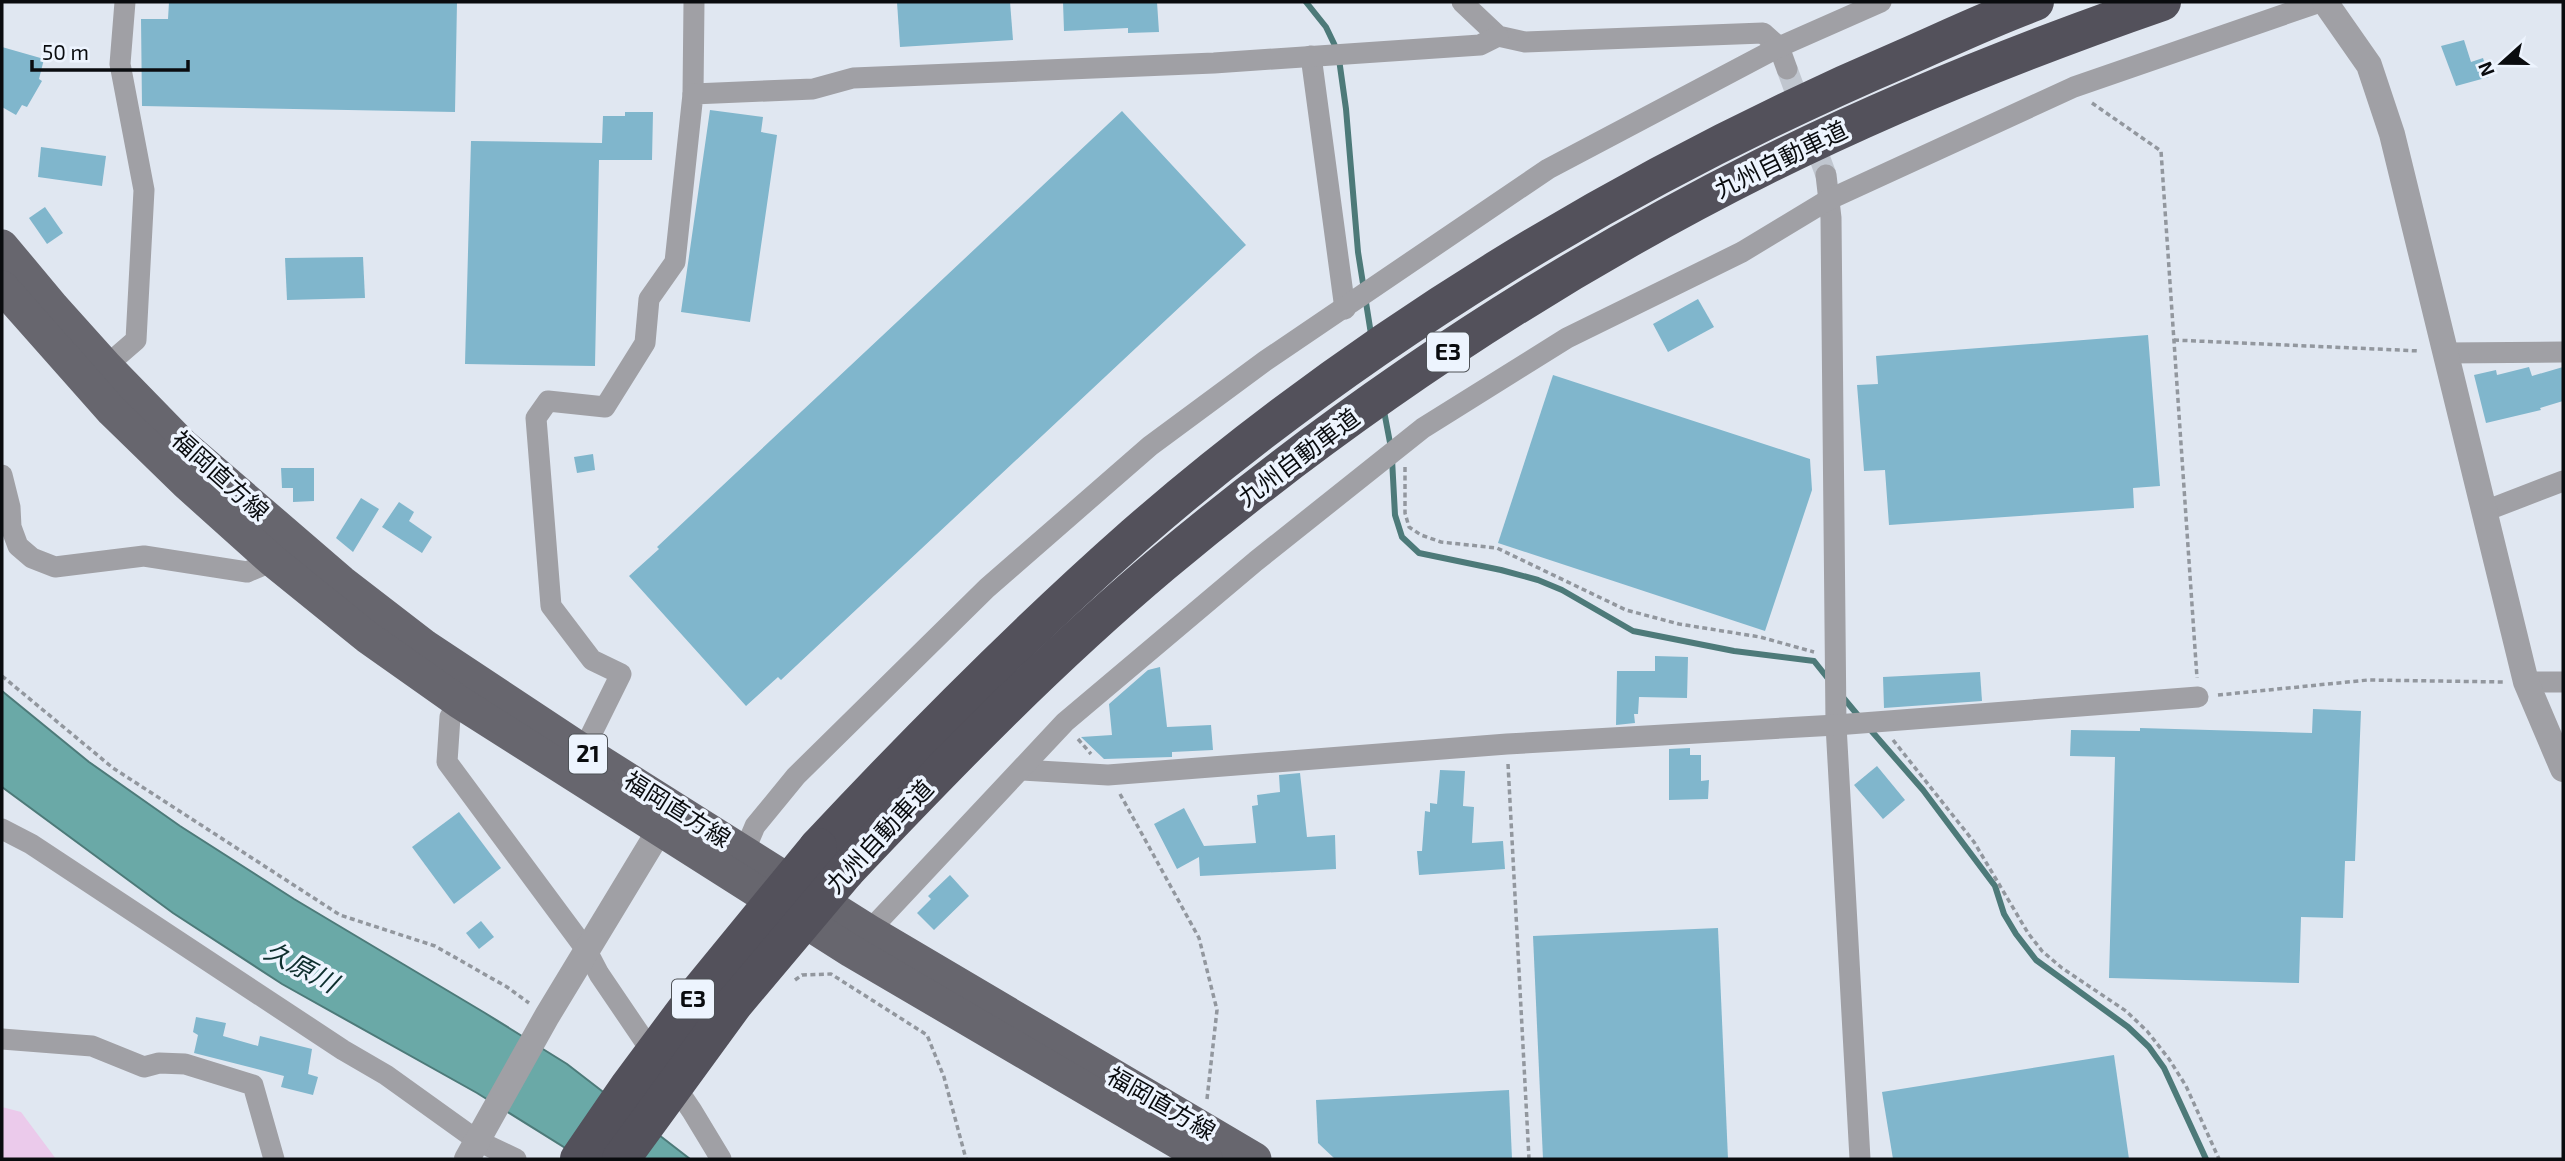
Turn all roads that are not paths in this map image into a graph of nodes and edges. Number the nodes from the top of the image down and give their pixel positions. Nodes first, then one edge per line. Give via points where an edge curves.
1 (125, 2) edge
2 (694, 2) edge
3 (1462, 2) edge
4 (1881, 2) edge
5 (2035, 2) edge
6 (2162, 2) edge
7 (2320, 2) edge
8 (2325, 2) edge
9 (1498, 36) junction
10 (1779, 47) junction
11 (1311, 56) junction
12 (1787, 69) tunnel mouth
13 (692, 94) junction
14 (1826, 175) tunnel mouth
15 (1828, 200) junction
16 (2, 246) edge
17 (2, 287) edge
18 (1345, 309) junction
19 (2563, 352) edge
20 (2445, 353) junction
21 (106, 366) junction
22 (2, 475) edge
23 (2563, 481) edge
24 (2485, 511) junction
25 (273, 561) junction
26 (2526, 682) junction
27 (2563, 682) edge
28 (2198, 697) road end
29 (459, 702) junction
30 (1836, 725) junction
31 (577, 762) junction
32 (2563, 769) edge
33 (1022, 770) junction
34 (666, 819) junction
35 (2, 829) edge
36 (744, 852) junction
37 (832, 860) junction
38 (869, 932) junction
39 (587, 951) junction
40 (2, 1039) edge
41 (472, 1150) edge
42 (1203, 1151) edge
43 (274, 1159) edge
44 (516, 1159) edge
45 (579, 1159) edge
46 (621, 1159) edge
47 (721, 1159) edge
48 (1255, 1159) edge
49 (1860, 1159) edge

1 - 21 street via 120,64 144,191 136,340
2 - 13 street
3 - 9 street
4 - 10 street
5 - 37 highway, 九州自動車道 / E3 via 1851,80 1657,176 1456,296 1341,373 1251,440 1045,617 969,690
6 - 37 highway, 九州自動車道 / E3 via 2043,43 1765,166 1675,213 1480,330 1353,416 1161,564 993,720
7 - 15 street via 2074,87
8 - 20 street via 2369,65 2392,134
9 - 10 street via 1525,42 1763,33
9 - 11 street via 1480,45
10 - 12 street
10 - 18 street via 1548,170
11 - 13 street via 853,78 813,89
11 - 18 street
13 - 31 street via 675,262 649,299 645,343 605,407 548,401 536,418 551,606 592,660 621,674
14 - 15 street
15 - 30 street
15 - 33 street via 1742,252 1567,338 1423,428 1065,722
16 - 21 main road, 福岡直方線 / 21
17 - 25 main road, 福岡直方線 / 21 via 112,411
18 - 36 street via 1150,446 987,588 796,776 755,826
19 - 20 street
20 - 24 street
21 - 31 main road, 福岡直方線 / 21 via 183,445 342,582
22 - 25 street via 18,546 32,558 55,566 144,555 247,572
23 - 24 street
24 - 26 street
25 - 29 main road, 福岡直方線 / 21 via 367,637
26 - 27 street
26 - 32 street
28 - 30 street
29 - 31 main road, 福岡直方線 / 21
29 - 39 street via 450,717 447,762
30 - 33 street via 1507,744 1108,775
30 - 49 street
31 - 34 main road, 福岡直方線 / 21
33 - 38 street
34 - 36 main road, 福岡直方線 / 21
34 - 39 street
34 - 42 main road, 福岡直方線 / 21 via 851,951
35 - 41 street via 32,844 386,1075
36 - 38 main road, 福岡直方線 / 21
37 - 45 highway, 九州自動車道 / E3, bridge via 698,992
37 - 46 highway, 九州自動車道 / E3, bridge
38 - 42 main road, 福岡直方線 / 21
39 - 41 street
39 - 47 street
40 - 43 street via 92,1046 144,1067 185,1064 253,1085
41 - 44 street
42 - 48 main road, 福岡直方線 / 21

